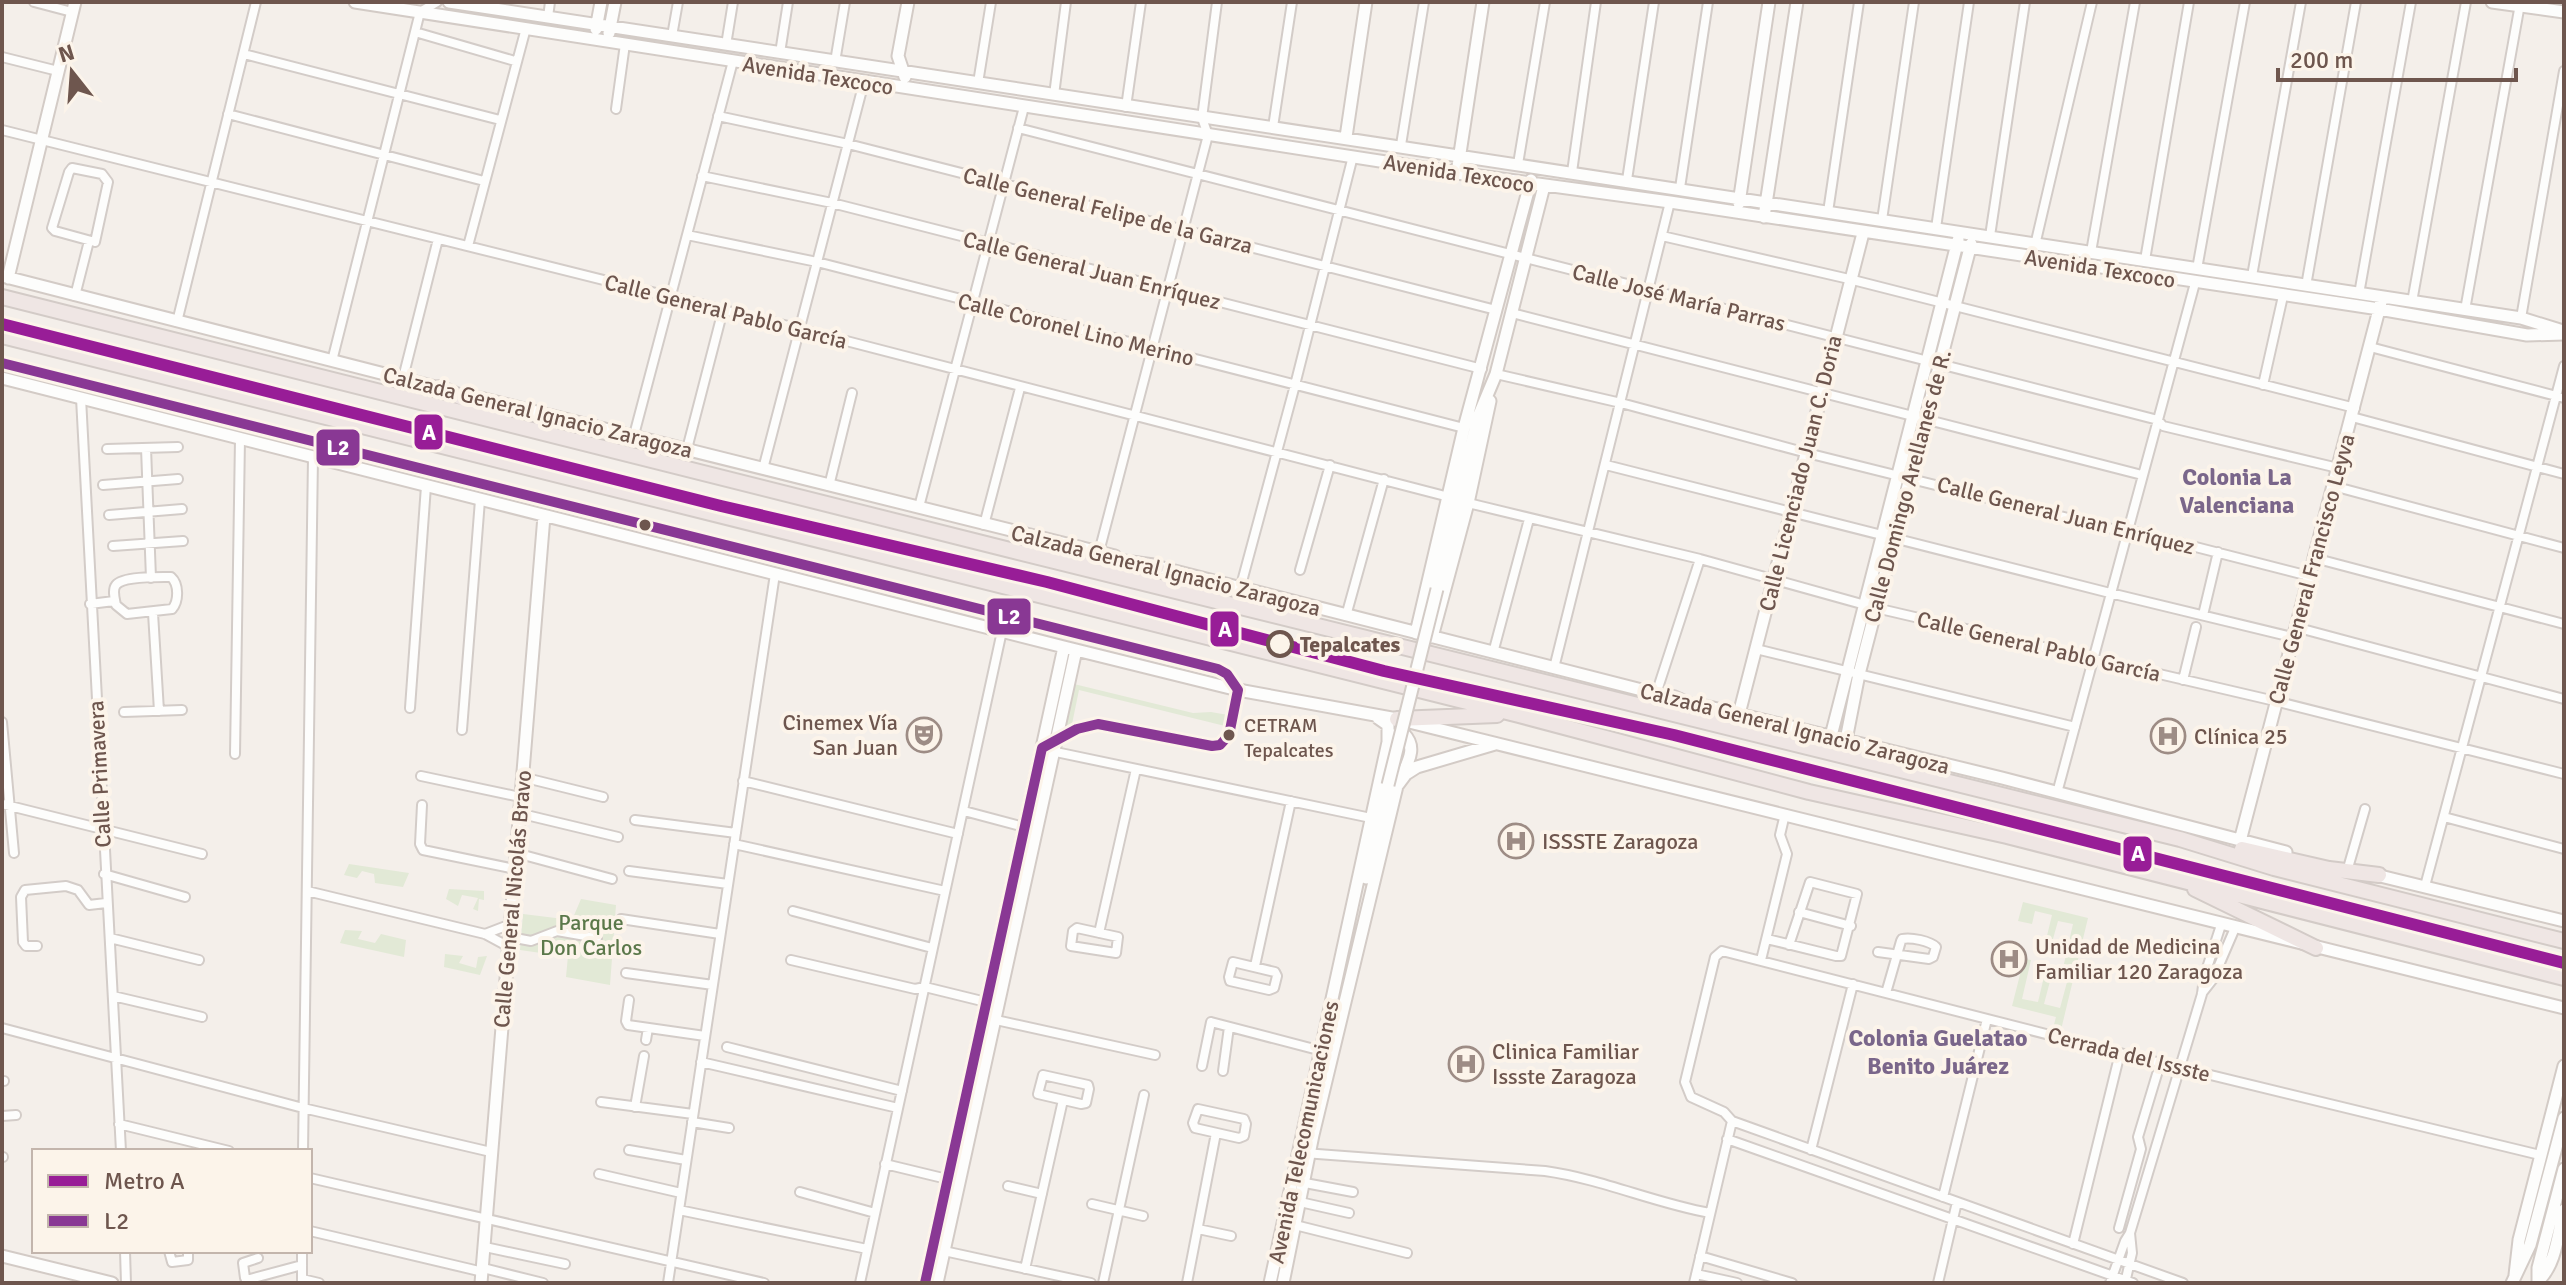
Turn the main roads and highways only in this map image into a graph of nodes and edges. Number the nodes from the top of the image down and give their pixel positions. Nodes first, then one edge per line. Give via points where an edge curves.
1 (355, 2) edge
2 (449, 2) edge
3 (601, 2) edge
4 (615, 2) edge
5 (908, 2) edge
6 (1366, 2) edge
7 (1483, 2) edge
8 (1769, 2) edge
9 (1797, 2) edge
10 (2492, 2) edge
11 (2520, 4) edge
12 (504, 6) edge
13 (74, 7) edge
14 (2564, 12) edge
15 (597, 24) junction
16 (611, 26) junction
17 (594, 38) junction
18 (608, 41) junction
19 (898, 56) junction
20 (850, 64) junction
21 (883, 69) junction
22 (904, 72) junction
23 (847, 80) junction
24 (864, 82) junction
25 (908, 89) junction
26 (1346, 137) junction
27 (1460, 154) junction
28 (1541, 168) junction
29 (1457, 173) junction
30 (1528, 184) junction
31 (1544, 186) junction
32 (1716, 194) junction
33 (1740, 198) junction
34 (1767, 202) junction
35 (1805, 208) junction
36 (1713, 209) junction
37 (1738, 213) junction
38 (1764, 217) junction
39 (1802, 224) junction
40 (1961, 232) junction
41 (1863, 233) junction
42 (1974, 234) junction
43 (1957, 247) junction
44 (1970, 248) junction
45 (5, 277) edge
46 (2, 297) edge
47 (1948, 304) junction
48 (2381, 304) junction
49 (2564, 332) edge
50 (2, 336) edge
51 (3, 379) edge
52 (1477, 386) junction
53 (440, 388) junction
54 (1492, 388) junction
55 (1478, 417) junction
56 (541, 433) junction
57 (544, 516) junction
58 (1010, 550) junction
59 (1157, 567) junction
60 (1423, 603) junction
61 (1440, 607) junction
62 (1416, 633) junction
63 (1432, 637) junction
64 (1070, 648) junction
65 (1673, 698) junction
66 (1371, 714) junction
67 (1739, 714) junction
68 (1519, 715) junction
69 (1843, 718) junction
70 (1397, 719) junction
71 (1831, 736) junction
72 (1846, 740) junction
73 (1388, 742) junction
74 (1505, 745) junction
75 (1799, 746) junction
76 (1048, 750) junction
77 (1394, 784) junction
78 (2180, 839) junction
79 (2240, 841) junction
80 (2165, 875) junction
81 (2379, 875) junction
82 (2564, 921) edge
83 (2564, 941) edge
84 (2316, 948) junction
85 (1348, 957) junction
86 (2564, 978) edge
87 (1336, 982) junction
88 (1349, 983) junction
89 (2561, 1008) edge
90 (2564, 1066) edge
91 (2564, 1118) edge
92 (1304, 1153) junction
93 (2564, 1169) edge
94 (2564, 1210) edge
95 (2, 1256) edge
96 (482, 1274) edge
97 (2514, 1279) edge
98 (2538, 1282) edge
99 (112, 1283) edge
100 (925, 1283) edge
101 (937, 1283) edge
102 (1270, 1283) edge
103 (1283, 1283) edge

1 - 17 main road, Avenida Texcoco
2 - 12 main road, Avenida Texcoco
3 - 15 main road
4 - 16 main road
5 - 19 main road
6 - 26 main road
7 - 27 main road
8 - 33 main road
9 - 34 main road
10 - 11 main road
11 - 14 main road
12 - 15 main road, Avenida Texcoco
13 - 45 main road
15 - 16 main road, Avenida Texcoco
15 - 17 main road
16 - 18 main road
16 - 20 main road, Avenida Texcoco
17 - 18 main road, Avenida Texcoco
18 - 23 main road, Avenida Texcoco
19 - 21 main road
19 - 22 main road
20 - 21 main road, Avenida Texcoco
20 - 23 main road
21 - 22 main road, Avenida Texcoco
21 - 24 main road
22 - 25 main road
22 - 26 main road, Avenida Texcoco
23 - 24 main road, Avenida Texcoco
24 - 25 main road, Avenida Texcoco
25 - 29 main road, Avenida Texcoco
26 - 27 main road, Avenida Texcoco
27 - 28 main road, Avenida Texcoco
27 - 29 main road
28 - 30 main road
28 - 32 main road, Avenida Texcoco
29 - 30 main road, Avenida Texcoco
30 - 31 main road, Avenida Texcoco
30 - 52 main road
31 - 36 main road, Avenida Texcoco
31 - 54 main road
32 - 33 main road, Avenida Texcoco
32 - 36 main road
33 - 34 main road, Avenida Texcoco
33 - 37 main road
34 - 35 main road, Avenida Texcoco
34 - 38 main road
35 - 39 main road
35 - 40 main road, Avenida Texcoco
36 - 37 main road, Avenida Texcoco
37 - 38 main road, Avenida Texcoco
38 - 39 main road, Avenida Texcoco
39 - 41 main road, Avenida Texcoco
40 - 42 main road, Avenida Texcoco
40 - 43 main road, Calle Domingo Arellanes de R.
41 - 43 main road, Avenida Texcoco
41 - 67 main road, Calle Licenciado Juan C. Doria
42 - 44 main road, Calle Domingo Arellanes de R.
42 - 48 main road, Avenida Texcoco via 2359,294
43 - 44 main road, Avenida Texcoco
43 - 47 main road, Calle Domingo Arellanes de R.
44 - 47 main road, Calle Domingo Arellanes de R.
44 - 48 main road, Avenida Texcoco via 2283,296
45 - 53 main road, Calzada General Ignacio Zaragoza
46 - 56 highway, Calzada General Ignacio Zaragoza
47 - 69 main road, Calle Domingo Arellanes de R.
48 - 49 main road, Avenida Texcoco via 2527,335
48 - 49 main road, Avenida Texcoco via 2412,302 2521,318
48 - 79 main road, Calle General Francisco Leyva
50 - 68 highway
51 - 57 main road
52 - 55 main road
52 - 60 main road
53 - 56 highway
53 - 59 main road, Calzada General Ignacio Zaragoza
54 - 55 main road
54 - 61 main road
55 - 77 main road, Avenida Telecomunicaciones, bridge
56 - 58 highway, Calzada General Ignacio Zaragoza
57 - 64 main road
57 - 96 main road, Calle General Nicolás Bravo
58 - 59 highway
58 - 75 highway, Calzada General Ignacio Zaragoza
59 - 62 main road, Calzada General Ignacio Zaragoza
60 - 61 main road via 1430,610
60 - 62 main road
61 - 63 main road
62 - 63 main road, Calzada General Ignacio Zaragoza
63 - 65 main road, Calzada General Ignacio Zaragoza
64 - 66 main road via 1238,690
64 - 76 main road
65 - 67 main road, Calzada General Ignacio Zaragoza
65 - 75 highway
66 - 70 main road
66 - 73 main road via 1388,725
67 - 71 main road, Calzada General Ignacio Zaragoza
68 - 70 highway
68 - 80 highway via 1809,792
69 - 71 main road, Calle Domingo Arellanes de R.
69 - 72 main road, Calle Domingo Arellanes de R.
70 - 74 main road
71 - 72 main road, Calzada General Ignacio Zaragoza
72 - 79 main road, Calzada General Ignacio Zaragoza
73 - 77 main road via 1402,733 1411,745
73 - 87 main road, Avenida Telecomunicaciones
74 - 77 main road via 1417,767
74 - 84 main road
75 - 78 highway, Calzada General Ignacio Zaragoza
76 - 100 main road via 1024,827
76 - 101 main road via 996,1020
77 - 85 main road, Avenida Telecomunicaciones
77 - 88 main road, Avenida Telecomunicaciones
78 - 81 highway
78 - 83 highway, Calzada General Ignacio Zaragoza
79 - 81 main road, Calzada General Ignacio Zaragoza
80 - 84 highway
80 - 86 highway
81 - 82 main road, Calzada General Ignacio Zaragoza
84 - 89 main road
85 - 87 main road, Avenida Telecomunicaciones
85 - 88 main road, Avenida Telecomunicaciones
87 - 92 main road, Avenida Telecomunicaciones
88 - 92 main road, Avenida Telecomunicaciones
90 - 97 main road via 2519,1240
91 - 97 main road via 2530,1245
92 - 102 main road, Avenida Telecomunicaciones
92 - 103 main road, Avenida Telecomunicaciones via 1305,1183
93 - 98 main road
94 - 98 main road via 2551,1261
95 - 99 main road

